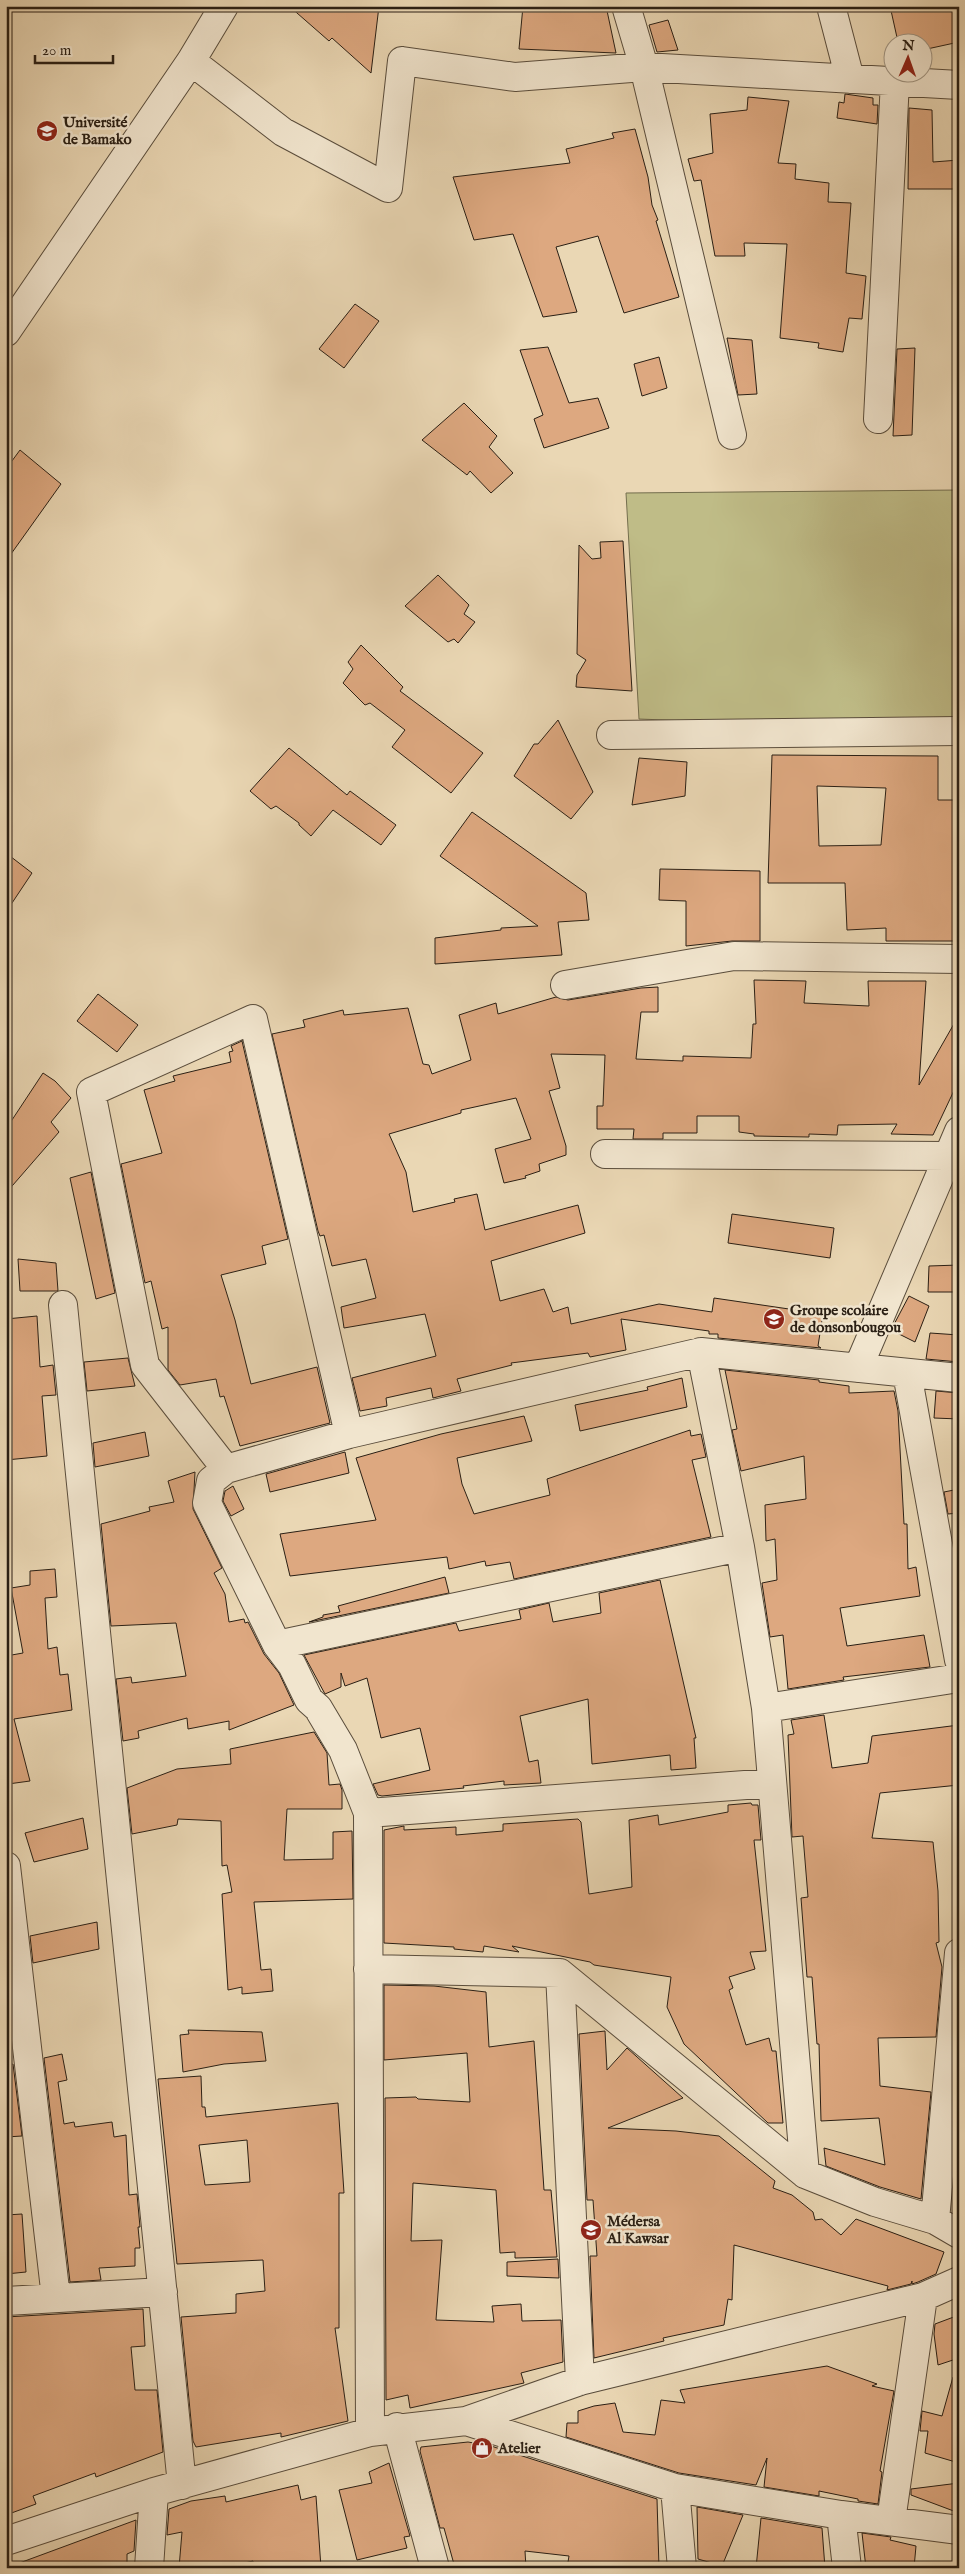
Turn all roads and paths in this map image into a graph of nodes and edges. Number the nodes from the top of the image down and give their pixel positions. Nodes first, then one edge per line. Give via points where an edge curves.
1 (224, 6) edge
2 (626, 6) edge
3 (831, 6) edge
4 (191, 60) junction
5 (644, 67) junction
6 (850, 79) junction
7 (882, 80) edge
8 (895, 82) edge
9 (911, 82) edge
10 (959, 85) edge
11 (6, 332) edge
12 (878, 419) dead end
13 (732, 435) dead end
14 (959, 731) edge
15 (611, 735) dead end
16 (959, 959) edge
17 (565, 985) dead end
18 (959, 1131) edge
19 (605, 1154) dead end
20 (948, 1156) junction
21 (63, 1305) dead end
22 (701, 1352) junction
23 (858, 1368) junction
24 (907, 1373) junction
25 (959, 1378) edge
26 (349, 1434) junction
27 (226, 1469) junction
28 (740, 1548) junction
29 (277, 1645) junction
30 (959, 1660) edge
31 (959, 1678) edge
32 (766, 1708) junction
33 (772, 1783) junction
34 (368, 1813) junction
35 (6, 1866) edge
36 (959, 1953) edge
37 (368, 1969) junction
38 (560, 1973) junction
39 (804, 2174) junction
40 (935, 2220) junction
41 (959, 2234) edge
42 (959, 2281) edge
43 (163, 2292) junction
44 (923, 2297) junction
45 (56, 2298) junction
46 (6, 2301) edge
47 (580, 2381) junction
48 (466, 2421) junction
49 (397, 2427) junction
50 (370, 2432) junction
51 (182, 2485) junction
52 (675, 2488) junction
53 (154, 2492) junction
54 (841, 2515) junction
55 (891, 2521) junction
56 (959, 2530) edge
57 (6, 2540) edge
58 (148, 2568) edge
59 (435, 2568) edge
60 (682, 2568) edge
61 (847, 2568) edge

1 - 4 street
2 - 5 street
3 - 6 street
4 - 5 street via 283,132 388,188 402,61 515,77
4 - 11 street
5 - 6 street
5 - 13 street
6 - 7 street
8 - 12 street
9 - 10 street
14 - 15 street
16 - 17 street via 734,956
18 - 20 street
19 - 20 street
20 - 23 street
21 - 43 street
22 - 23 street
22 - 26 street
22 - 28 street
23 - 24 street
24 - 25 street
24 - 30 street
26 - 27 street
26 - 27 street via 253,1020 91,1092 145,1365
27 - 29 street via 211,1481 207,1503
28 - 29 street
28 - 32 street
29 - 34 street via 343,1750
31 - 32 street
32 - 33 street
33 - 34 street
33 - 39 street
34 - 37 street
35 - 45 street
36 - 40 street
37 - 38 street
37 - 50 street
38 - 39 street
38 - 47 street
39 - 40 street via 875,2202
40 - 41 street
42 - 44 street
43 - 45 street
43 - 51 street
44 - 47 street
44 - 55 street
45 - 46 street
47 - 48 street
48 - 49 street
48 - 52 street
49 - 50 street
49 - 59 street
50 - 51 street
51 - 53 street
52 - 54 street
52 - 60 street
53 - 57 street
53 - 58 street
54 - 55 street
54 - 61 street
55 - 56 street

